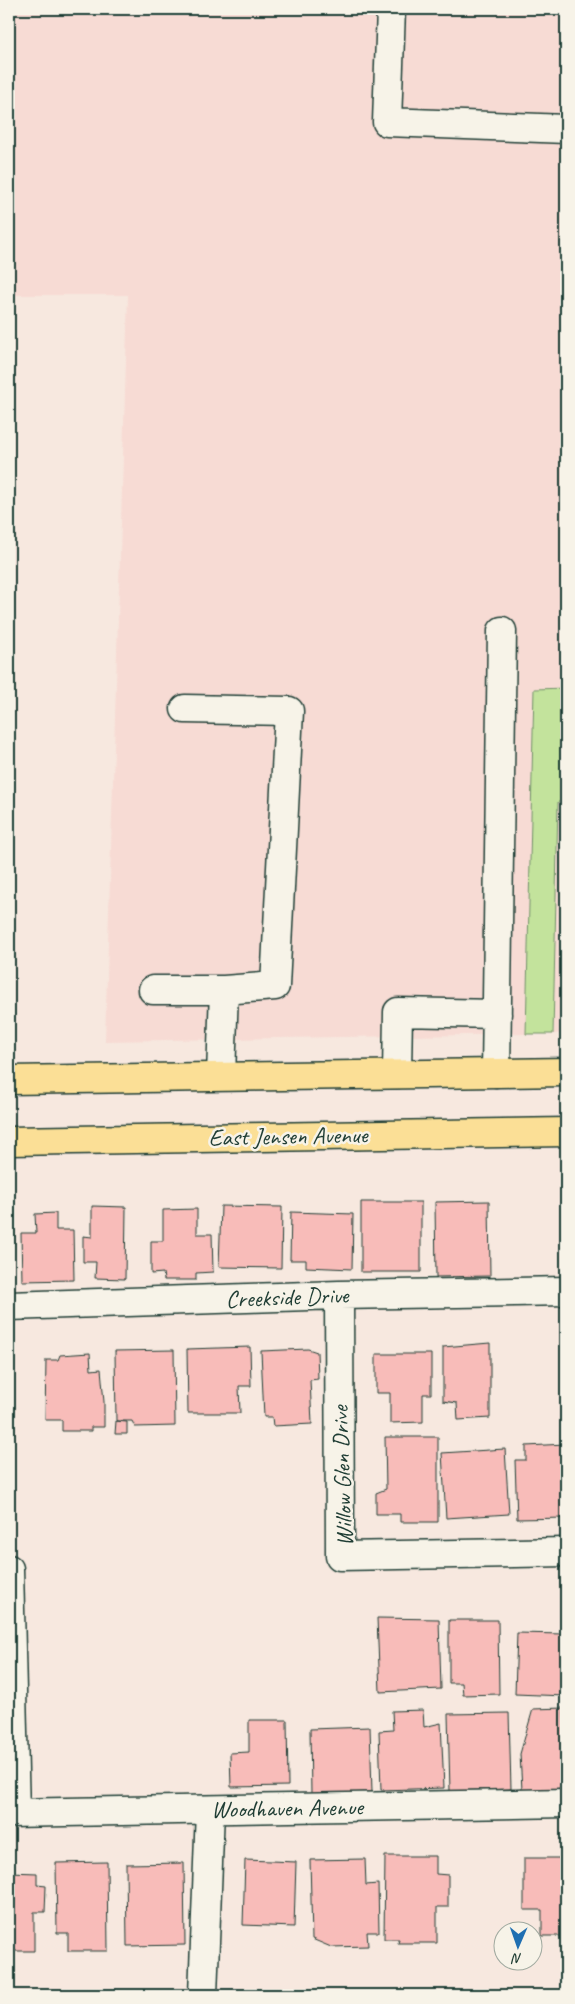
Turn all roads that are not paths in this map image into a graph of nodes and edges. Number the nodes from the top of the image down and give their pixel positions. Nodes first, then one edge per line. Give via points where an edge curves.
1 (391, 9) edge
2 (566, 130) edge
3 (502, 631) dead end
4 (185, 708) dead end
5 (153, 990) dead end
6 (224, 990) junction
7 (497, 1014) junction
8 (566, 1072) edge
9 (496, 1073) junction
10 (397, 1074) junction
11 (221, 1076) junction
12 (9, 1080) edge
13 (566, 1132) edge
14 (9, 1140) edge
15 (566, 1290) edge
16 (339, 1295) junction
17 (9, 1306) edge
18 (566, 1552) edge
19 (9, 1569) edge
20 (566, 1803) edge
21 (210, 1810) junction
22 (12, 1813) edge
23 (203, 1995) edge

1 - 2 street via 387,122
3 - 7 street
4 - 6 street via 289,711 275,986
5 - 6 street
6 - 11 street
7 - 9 street
7 - 10 street via 398,1012
8 - 9 main road
9 - 10 main road
10 - 11 main road
11 - 12 main road
13 - 14 main road, East Jensen Avenue
15 - 16 street, Creekside Drive
16 - 17 street, Creekside Drive
16 - 18 street, Willow Glen Drive via 340,1556
19 - 22 street
20 - 21 street, Woodhaven Avenue
21 - 22 street, Woodhaven Avenue
21 - 23 street

